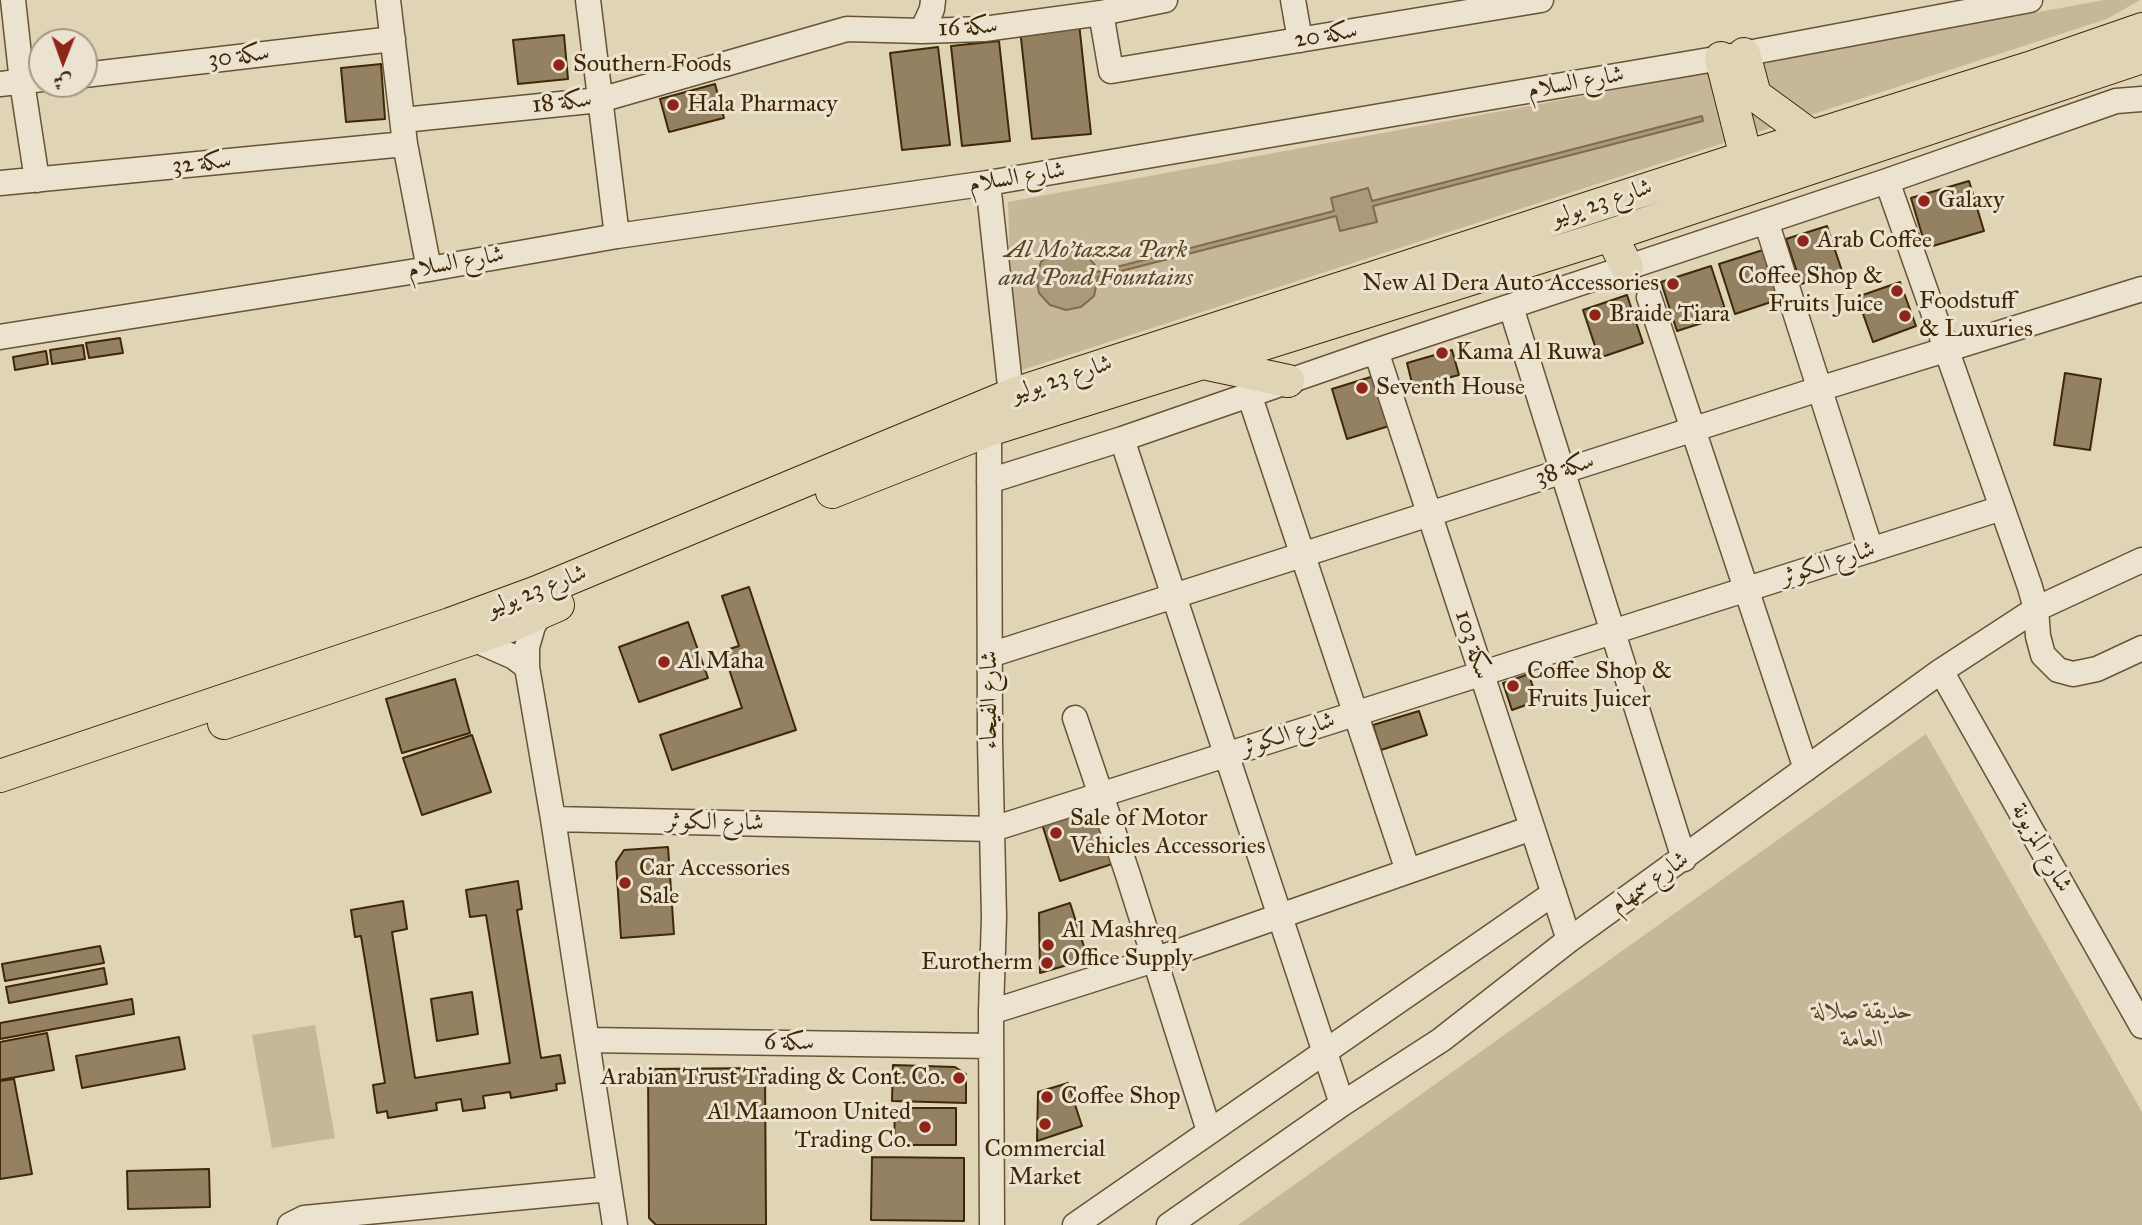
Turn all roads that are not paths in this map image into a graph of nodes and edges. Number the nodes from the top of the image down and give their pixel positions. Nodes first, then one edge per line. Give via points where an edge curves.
1 (6, 0) edge
2 (13, 0) edge
3 (388, 0) edge
4 (588, 0) edge
5 (933, 0) edge
6 (1166, 0) edge
7 (1293, 0) edge
8 (1541, 0) edge
9 (2031, 0) edge
10 (0, 1) edge
11 (1101, 13) junction
12 (2142, 29) edge
13 (922, 31) junction
14 (393, 39) junction
15 (1300, 40) junction
16 (1732, 56) junction
17 (2142, 57) edge
18 (98, 73) edge
19 (21, 82) edge
20 (2142, 99) edge
21 (600, 100) junction
22 (404, 132) junction
23 (1811, 136) junction
24 (1746, 157) junction
25 (37, 180) junction
26 (1887, 181) junction
27 (0, 183) edge
28 (988, 183) junction
29 (1766, 221) junction
30 (1611, 235) junction
31 (617, 236) junction
32 (1628, 267) junction
33 (429, 269) junction
34 (2142, 289) edge
35 (1649, 297) dead end
36 (1511, 307) junction
37 (0, 337) edge
38 (1376, 351) junction
39 (1947, 351) junction
40 (1207, 363) junction
41 (1287, 381) junction
42 (1819, 389) junction
43 (1249, 394) junction
44 (1011, 395) junction
45 (1693, 429) junction
46 (989, 430) junction
47 (1122, 439) junction
48 (1562, 471) junction
49 (989, 481) junction
50 (2002, 508) junction
51 (1429, 514) junction
52 (1871, 550) junction
53 (1303, 554) junction
54 (2142, 560) edge
55 (1747, 590) junction
56 (1174, 596) junction
57 (2036, 609) junction
58 (541, 612) junction
59 (1613, 632) junction
60 (473, 639) junction
61 (2142, 648) edge
62 (990, 654) junction
63 (527, 667) junction
64 (1941, 671) junction
65 (1482, 674) junction
66 (1355, 714) junction
67 (1075, 718) dead end
68 (1227, 755) junction
69 (1807, 769) junction
70 (0, 776) edge
71 (1100, 795) junction
72 (0, 798) edge
73 (553, 819) junction
74 (1532, 828) junction
75 (993, 829) junction
76 (1684, 859) junction
77 (1408, 871) junction
78 (1554, 893) junction
79 (1280, 915) junction
80 (1569, 940) junction
81 (1153, 960) junction
82 (991, 1012) junction
83 (2142, 1026) edge
84 (587, 1040) junction
85 (991, 1046) junction
86 (1325, 1052) junction
87 (1342, 1104) junction
88 (1209, 1131) junction
89 (609, 1189) junction
90 (290, 1225) edge
91 (615, 1225) edge
92 (992, 1225) edge
93 (1074, 1225) edge
94 (1169, 1225) edge

1 - 10 street
2 - 19 street
3 - 14 street
4 - 21 street
5 - 13 street
6 - 11 street
7 - 15 street
8 - 15 street, سكة 20
9 - 16 street, شارع السلام
11 - 13 street, سكة 16
11 - 15 street, سكة 20 via 1111,71
12 - 23 main road, شارع 23 يوليو
13 - 21 street, سكة 18 via 846,29
14 - 18 street, سكة 30
14 - 22 street
16 - 23 main road via 1755,95
16 - 24 main road
16 - 28 street, شارع السلام
17 - 30 main road, شارع 23 يوليو
19 - 25 street
20 - 26 street via 2116,101
21 - 22 street, سكة 18
21 - 31 street
22 - 25 street, سكة 32
22 - 33 street
23 - 24 main road, شارع 23 يوليو
24 - 44 main road, شارع 23 يوليو
25 - 27 street, سكة 32
26 - 29 street
26 - 39 street
28 - 31 street, شارع السلام
28 - 44 street
29 - 32 street
29 - 42 street
30 - 32 main road
30 - 40 main road, شارع 23 يوليو
31 - 33 street, شارع السلام
32 - 36 street
33 - 37 street, شارع السلام
34 - 39 street, سكة 38
35 - 45 street
36 - 38 street
36 - 48 street
38 - 41 street
38 - 51 street, سكة 103
39 - 42 street, سكة 38
39 - 50 street
40 - 41 main road
40 - 46 main road, شارع 23 يوليو
41 - 43 street
42 - 45 street, سكة 38
42 - 52 street
43 - 47 street
43 - 53 street
44 - 46 street
44 - 70 main road, شارع 23 يوليو via 537,592
45 - 48 street, سكة 38
45 - 55 street
46 - 49 street, شارع الفيحاء
46 - 58 main road, شارع 23 يوليو
47 - 49 street
47 - 56 street
48 - 51 street, سكة 38
48 - 59 street
49 - 62 street, شارع الفيحاء
50 - 52 street, شارع الكوثر
50 - 57 street
51 - 53 street, سكة 38
51 - 65 street, سكة 103
52 - 55 street, شارع الكوثر
53 - 56 street, سكة 38
53 - 66 street
54 - 57 street, شارع سمهام
55 - 59 street, شارع الكوثر
55 - 69 street
56 - 62 street, سكة 38
56 - 68 street
57 - 61 street via 2043,655 2058,670 2073,674 2097,669
57 - 64 street, شارع سمهام
58 - 60 main road, شارع 23 يوليو
58 - 63 street via 527,647
59 - 65 street, شارع الكوثر
59 - 76 street
60 - 63 street
60 - 72 main road, شارع 23 يوليو
62 - 75 street, شارع الفيحاء
63 - 73 street
64 - 69 street, شارع سمهام
64 - 83 street, شارع المزيونة
65 - 66 street, شارع الكوثر
65 - 74 street, سكة 103
66 - 68 street, شارع الكوثر
66 - 77 street
67 - 71 street
68 - 71 street, شارع الكوثر
68 - 79 street
69 - 76 street, شارع سمهام
71 - 75 street, شارع الكوثر
71 - 81 street
73 - 75 street, شارع الكوثر
73 - 84 street
74 - 77 street
74 - 78 street, سكة 103
75 - 82 street, شارع الفيحاء
76 - 80 street, شارع سمهام
77 - 79 street
78 - 80 street, سكة 103
78 - 86 street
79 - 81 street
79 - 86 street
80 - 87 street, شارع سمهام via 1441,1040
81 - 82 street
81 - 88 street
82 - 85 street, شارع الفيحاء
84 - 85 street, سكة 6
84 - 89 street
85 - 92 street, شارع الفيحاء
86 - 87 street
86 - 88 street
87 - 94 street, شارع سمهام
88 - 93 street
89 - 90 street via 304,1218
89 - 91 street

